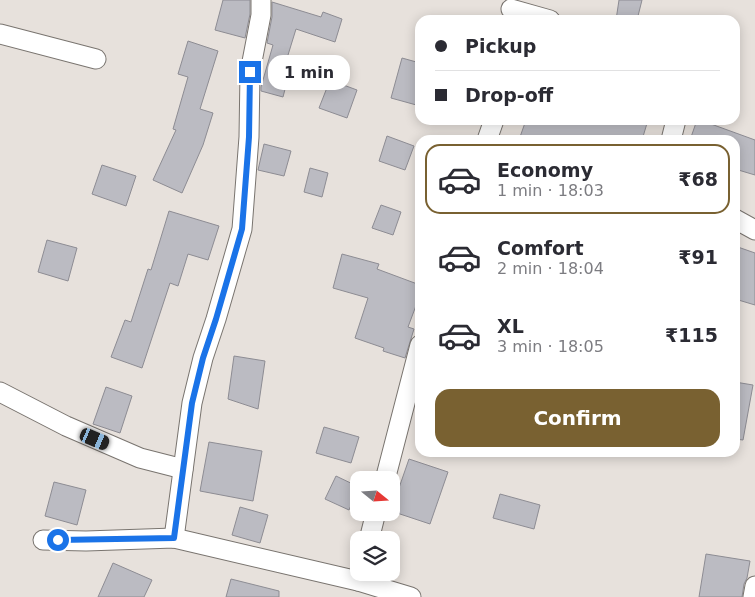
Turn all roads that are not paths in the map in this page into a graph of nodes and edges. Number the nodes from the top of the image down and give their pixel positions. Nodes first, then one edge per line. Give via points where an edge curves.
1 (261, 0) edge
2 (511, 10) edge
3 (530, 15) edge
4 (0, 34) edge
5 (96, 59) dead end
6 (740, 222) edge
7 (755, 230) edge
8 (415, 364) edge
9 (0, 392) edge
10 (183, 469) junction
11 (387, 471) edge
12 (174, 538) junction
13 (43, 540) dead end
14 (350, 575) edge
15 (370, 581) edge
16 (755, 586) edge
17 (411, 597) edge
18 (753, 597) edge

1 - 10 street via 250,72 242,229 203,358 192,403
2 - 3 street
4 - 5 street
6 - 7 street
8 - 11 street
9 - 10 street via 66,426 140,458
10 - 12 street
12 - 13 street
12 - 14 street
15 - 17 street
16 - 18 street

